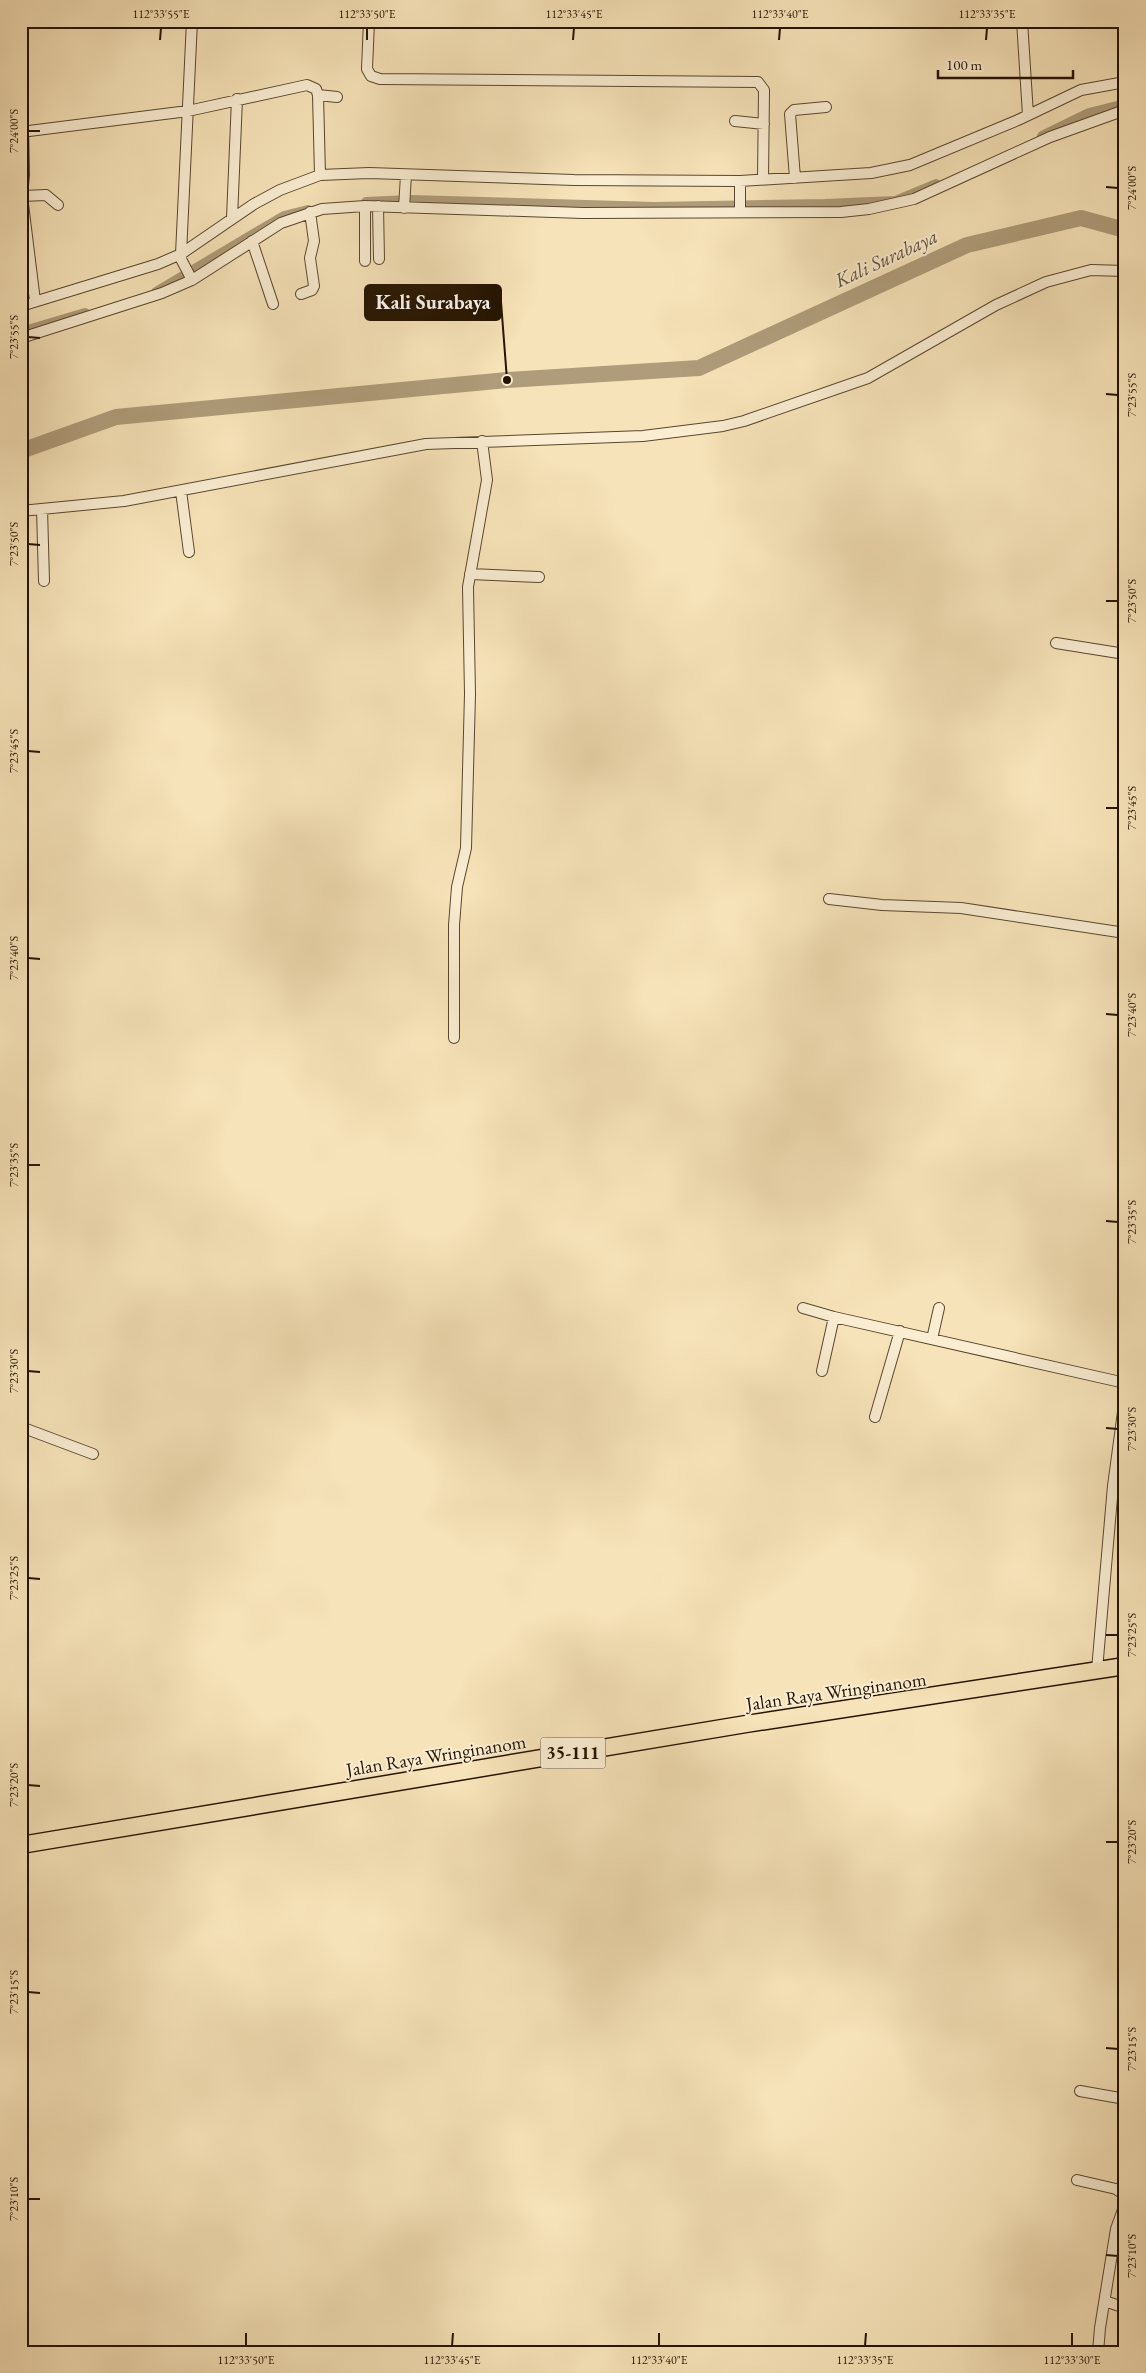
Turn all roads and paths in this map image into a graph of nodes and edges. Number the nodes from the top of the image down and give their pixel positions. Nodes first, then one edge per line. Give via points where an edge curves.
1 (22, 21) edge
2 (192, 21) edge
3 (369, 21) edge
4 (1022, 21) edge
5 (1125, 82) edge
6 (318, 95) junction
7 (337, 97) dead end
8 (237, 99) junction
9 (826, 107) dead end
10 (1125, 110) edge
11 (188, 111) junction
12 (1028, 115) junction
13 (734, 121) dead end
14 (764, 124) junction
15 (21, 132) edge
16 (794, 173) junction
17 (320, 175) junction
18 (406, 179) junction
19 (764, 179) junction
20 (740, 185) junction
21 (22, 196) edge
22 (58, 205) dead end
23 (365, 206) junction
24 (378, 206) junction
25 (404, 207) junction
26 (740, 210) junction
27 (310, 212) junction
28 (232, 218) junction
29 (252, 241) junction
30 (181, 257) junction
31 (379, 259) dead end
32 (365, 261) dead end
33 (1125, 271) edge
34 (191, 279) junction
35 (301, 294) dead end
36 (35, 301) junction
37 (273, 304) dead end
38 (21, 306) edge
39 (21, 338) edge
40 (482, 441) junction
41 (181, 491) junction
42 (42, 509) junction
43 (21, 511) edge
44 (190, 552) dead end
45 (470, 574) junction
46 (539, 577) dead end
47 (44, 581) dead end
48 (1056, 643) dead end
49 (1125, 654) edge
50 (829, 898) dead end
51 (1125, 933) edge
52 (454, 1038) dead end
53 (803, 1308) dead end
54 (940, 1308) dead end
55 (834, 1317) junction
56 (900, 1331) junction
57 (932, 1339) junction
58 (822, 1371) dead end
59 (1125, 1384) edge
60 (1125, 1397) edge
61 (875, 1417) dead end
62 (21, 1427) edge
63 (93, 1454) dead end
64 (1125, 1666) edge
65 (1097, 1670) junction
66 (21, 1845) edge
67 (1080, 2091) dead end
68 (1125, 2099) edge
69 (1077, 2180) dead end
70 (1125, 2195) edge
71 (1125, 2204) edge
72 (1105, 2301) junction
73 (1125, 2308) edge
74 (1098, 2352) edge

1 - 15 street
2 - 11 street
3 - 14 street via 368,73 374,78 755,81 763,87
4 - 12 street
5 - 12 street via 1081,90
6 - 7 street
6 - 8 street via 316,90 305,85
6 - 17 street
8 - 11 street
8 - 28 street
9 - 16 street via 794,110 790,114
10 - 26 street via 1050,137 904,203 841,212
11 - 15 street
11 - 30 street
12 - 16 street via 902,168 871,173
13 - 14 street
14 - 19 street
15 - 21 street
16 - 19 street
17 - 18 street via 369,173
17 - 28 street via 280,190
18 - 20 street
18 - 25 street
19 - 20 street
20 - 26 street
21 - 22 street via 46,196
21 - 36 street
23 - 24 street
23 - 27 street
23 - 32 street
24 - 25 street
24 - 31 street
25 - 26 street via 583,213
27 - 29 street via 281,223
27 - 35 street via 314,286
28 - 30 street
29 - 34 street
29 - 37 street
30 - 34 street
30 - 36 street
33 - 40 street via 1091,270 1046,282 996,305 868,378 744,421 643,436
34 - 39 street via 130,305
36 - 38 street
40 - 41 street via 410,446
40 - 45 street via 487,480
41 - 42 street via 104,504
41 - 44 street
42 - 43 street
42 - 47 street
45 - 46 street
45 - 52 street via 466,848 456,887
48 - 49 street
50 - 51 street via 882,905 961,908
53 - 55 street
54 - 57 street
55 - 56 street
55 - 58 street
56 - 57 street
56 - 61 street
57 - 59 street
60 - 65 street via 1113,1486
62 - 63 street
64 - 65 main road, Jalan Raya Wringinanom / 35-111
65 - 66 main road, Jalan Raya Wringinanom / 35-111 via 746,1724
67 - 68 street
69 - 70 street via 1116,2189
71 - 72 street via 1116,2228
72 - 73 street
72 - 74 street

